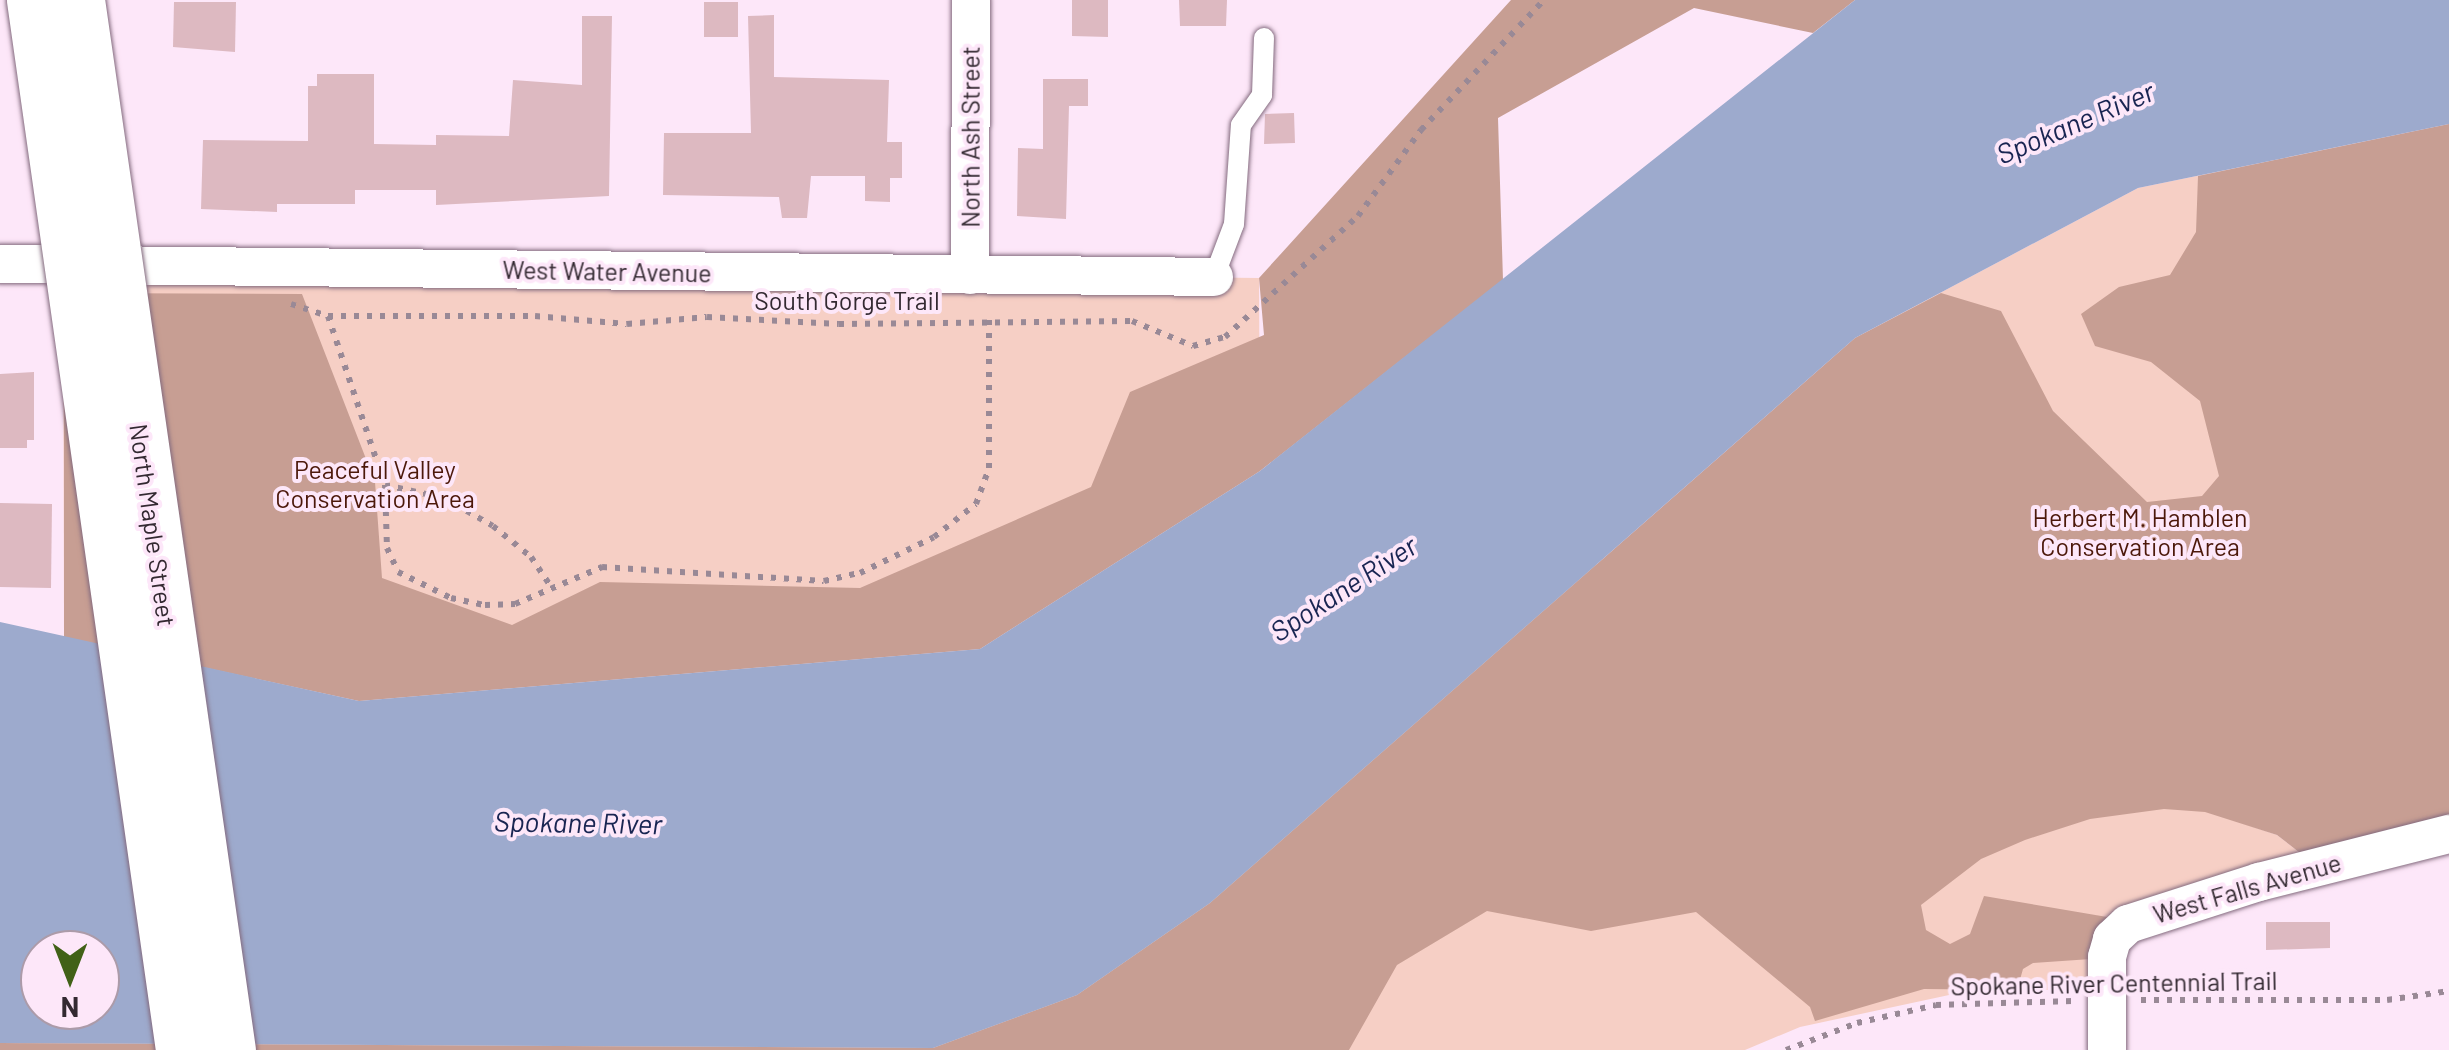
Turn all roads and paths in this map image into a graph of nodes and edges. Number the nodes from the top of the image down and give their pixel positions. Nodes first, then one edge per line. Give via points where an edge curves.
1 (34, 0) edge
2 (77, 0) edge
3 (971, 0) edge
4 (1544, 0) edge
5 (1264, 38) dead end
6 (0, 264) edge
7 (970, 274) junction
8 (1214, 277) joint
9 (282, 301) dead end
10 (328, 316) junction
11 (988, 320) junction
12 (386, 485) junction
13 (551, 587) junction
14 (2449, 834) edge
15 (2449, 991) edge
16 (2107, 1001) junction
17 (183, 1050) edge
18 (228, 1050) edge
19 (1786, 1050) edge
20 (2106, 1050) edge

1 - 17 main road, North Maple Street, bridge
2 - 18 main road, North Maple Street, bridge
3 - 7 street, North Ash Street
4 - 11 path, South Gorge Trail via 1421,130 1358,216 1224,337 1193,346 1132,320
5 - 8 lane via 1262,96 1241,125 1234,224
6 - 7 street, West Water Avenue
7 - 8 street, West Water Avenue
9 - 10 path, South Gorge Trail
10 - 11 path, South Gorge Trail via 535,316 627,324 707,317 839,324
10 - 12 path
11 - 13 path via 988,468 976,504 934,537 860,573 824,580 602,567
12 - 13 path via 444,498 493,526 531,557
12 - 13 path via 387,548 398,572 451,598 486,605 515,604
14 - 16 street, West Falls Avenue via 2259,882 2128,924 2110,946
15 - 16 path, Spokane River Centennial Trail via 2388,1000
16 - 19 path, Spokane River Centennial Trail via 1936,1005 1857,1023
16 - 20 street, West Falls Avenue

